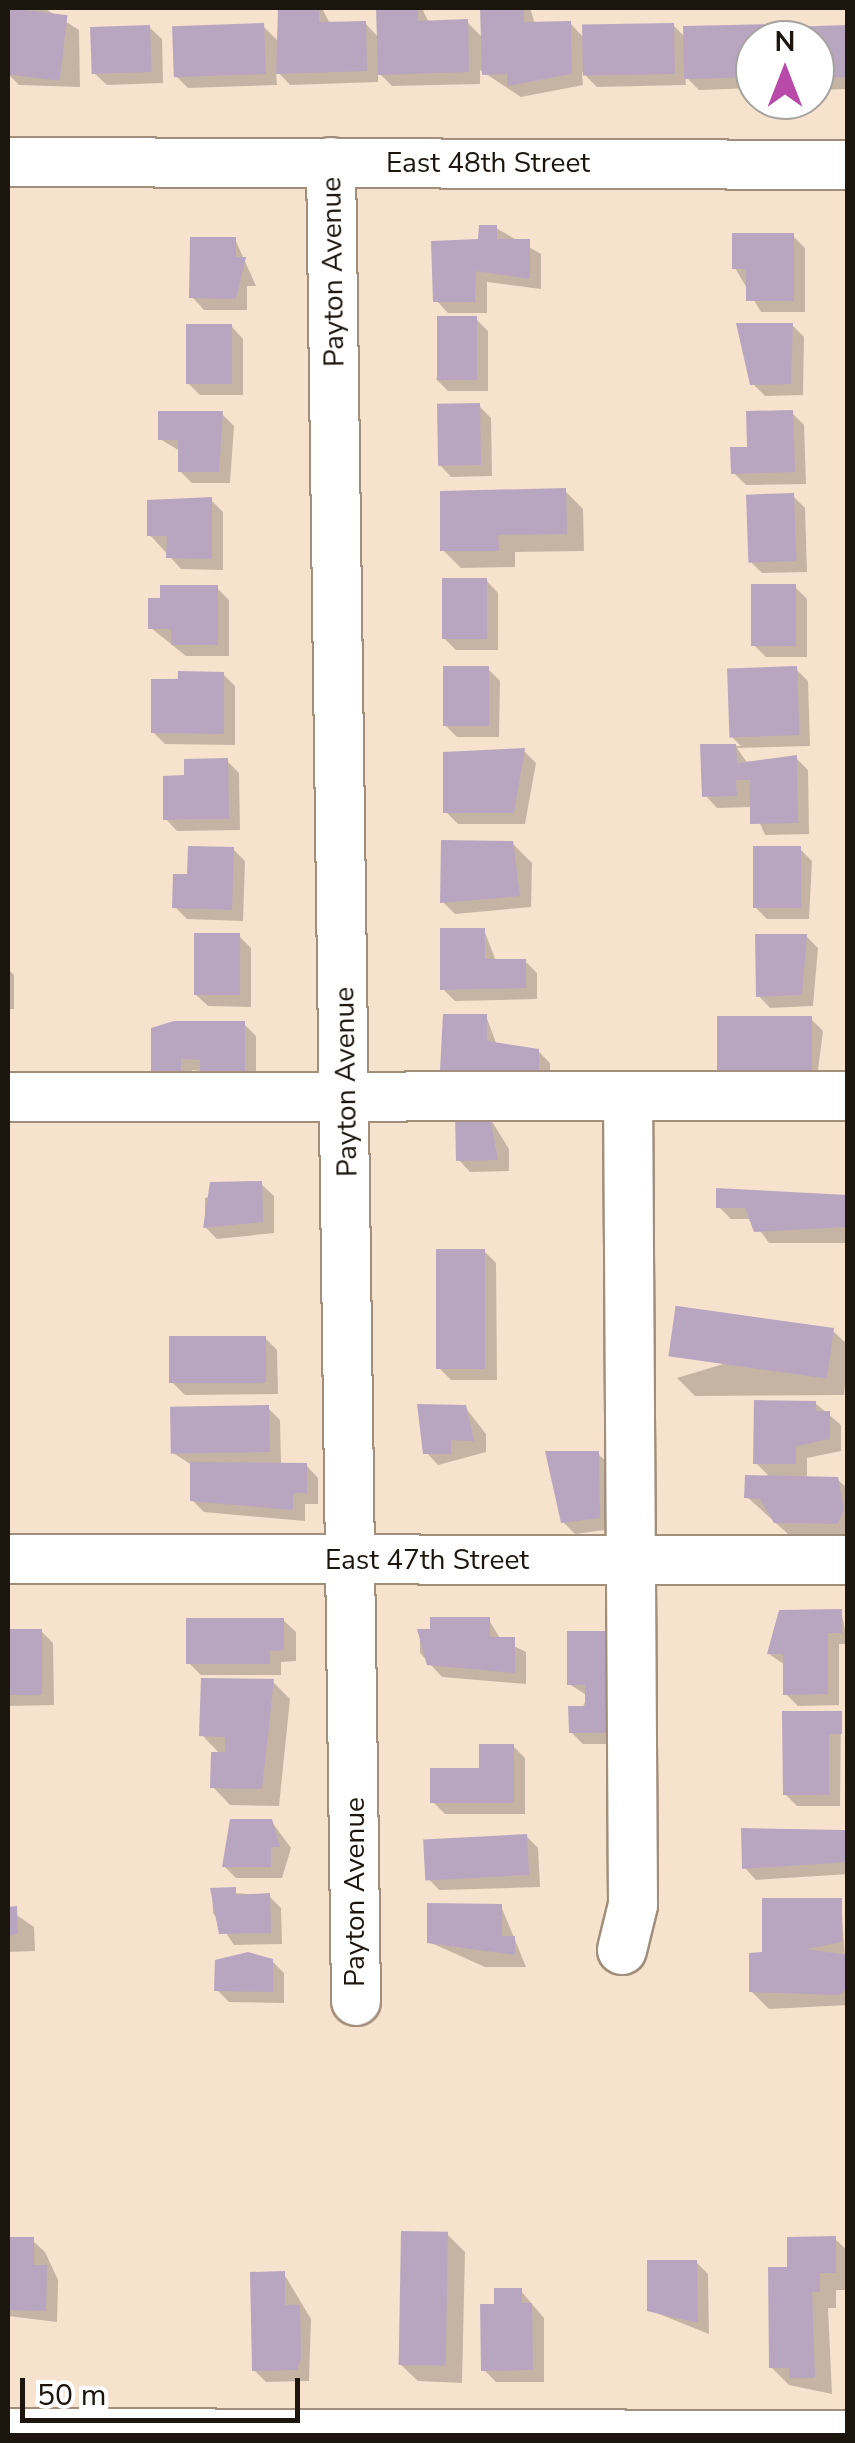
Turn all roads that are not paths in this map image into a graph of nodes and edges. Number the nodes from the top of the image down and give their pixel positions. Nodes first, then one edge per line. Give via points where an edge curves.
1 (8, 162) edge
2 (331, 162) junction
3 (848, 165) edge
4 (848, 1096) edge
5 (8, 1097) edge
6 (628, 1098) junction
7 (347, 1100) junction
8 (8, 1559) edge
9 (354, 1560) junction
10 (634, 1560) junction
11 (848, 1560) edge
12 (622, 1950) dead end
13 (356, 2002) dead end
14 (8, 2433) edge
15 (362, 2435) edge
16 (848, 2435) edge

1 - 2 street, East 48th Street
2 - 3 street, East 48th Street
2 - 7 street, Payton Avenue
4 - 6 street
5 - 7 street
6 - 7 street
6 - 10 street
7 - 9 street, Payton Avenue
8 - 9 street, East 47th Street
9 - 10 street, East 47th Street
9 - 13 street, Payton Avenue
10 - 11 street, East 47th Street
10 - 12 street via 634,1905
14 - 15 street
15 - 16 street

